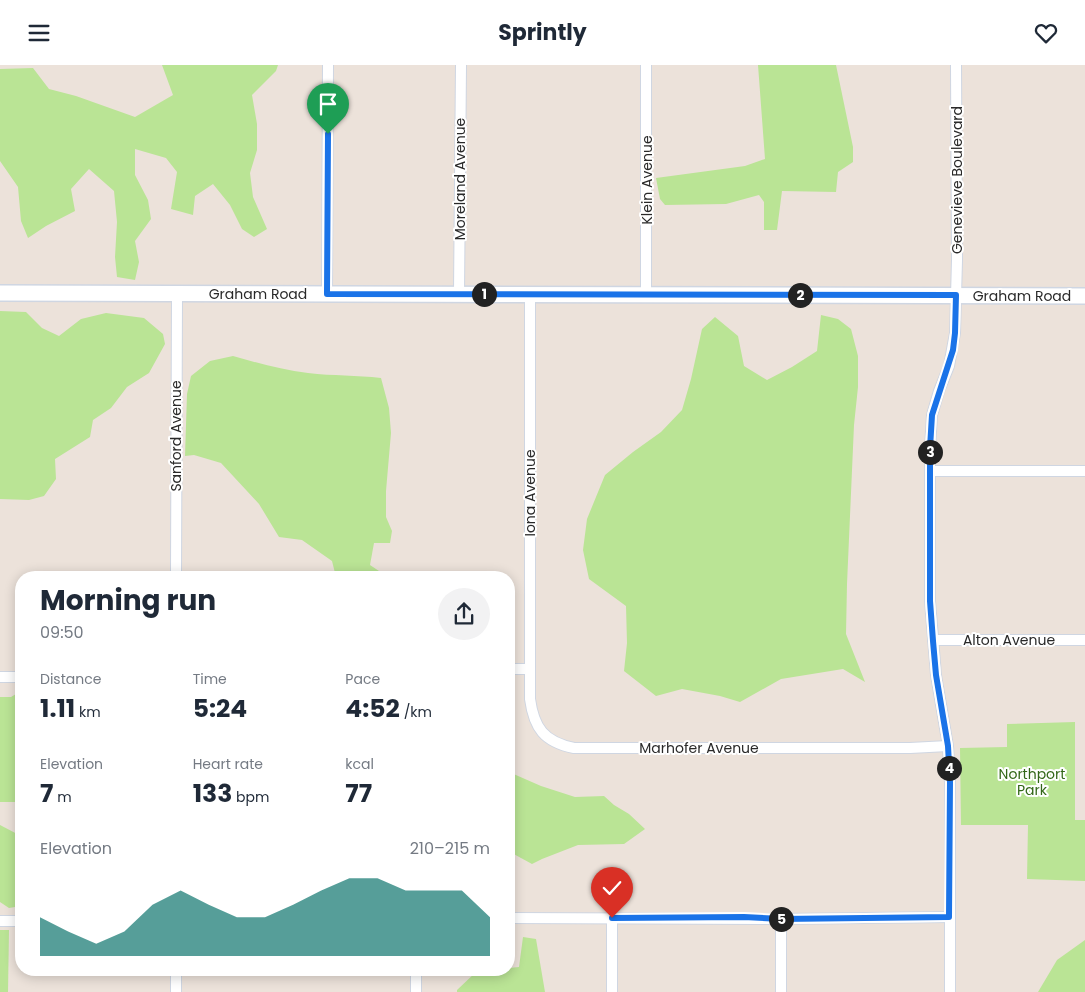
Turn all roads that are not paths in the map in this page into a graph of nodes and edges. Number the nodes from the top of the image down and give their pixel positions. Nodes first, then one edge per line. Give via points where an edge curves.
1 (328, 65) edge
2 (461, 65) edge
3 (646, 65) edge
4 (956, 65) edge
5 (0, 293) edge
6 (459, 293) junction
7 (177, 294) junction
8 (327, 294) junction
9 (530, 294) junction
10 (646, 295) junction
11 (956, 295) junction
12 (1085, 296) edge
13 (930, 471) junction
14 (1085, 471) edge
15 (176, 571) edge
16 (1085, 640) edge
17 (933, 641) junction
18 (515, 669) edge
19 (530, 669) junction
20 (0, 677) edge
21 (15, 677) edge
22 (948, 746) junction
23 (949, 917) junction
24 (515, 918) edge
25 (612, 918) junction
26 (781, 919) junction
27 (0, 921) edge
28 (15, 921) edge
29 (176, 976) edge
30 (416, 976) edge
31 (176, 992) edge
32 (416, 992) edge
33 (612, 992) edge
34 (781, 992) edge
35 (950, 992) edge

1 - 8 street
2 - 6 street, Moreland Avenue
3 - 10 street, Klein Avenue
4 - 11 street, Genevieve Boulevard
5 - 7 main road, Graham Road
6 - 8 main road, Graham Road
6 - 9 main road, Graham Road
7 - 8 main road, Graham Road
7 - 15 street, Sanford Avenue
9 - 10 main road, Graham Road
9 - 19 street, Iona Avenue
10 - 11 main road, Graham Road
11 - 12 main road, Graham Road
11 - 13 street, Genevieve Boulevard via 953,350 932,415
13 - 14 street
13 - 17 street, Genevieve Boulevard
16 - 17 street, Alton Avenue
17 - 22 street, Genevieve Boulevard
18 - 19 street
19 - 22 street, Marhofer Avenue via 532,715 549,739 574,748
20 - 21 street
22 - 23 street, Genevieve Boulevard
23 - 26 street
23 - 35 street, Genevieve Boulevard
24 - 25 street
25 - 26 street
25 - 33 street
26 - 34 street
27 - 28 street
29 - 31 street
30 - 32 street

